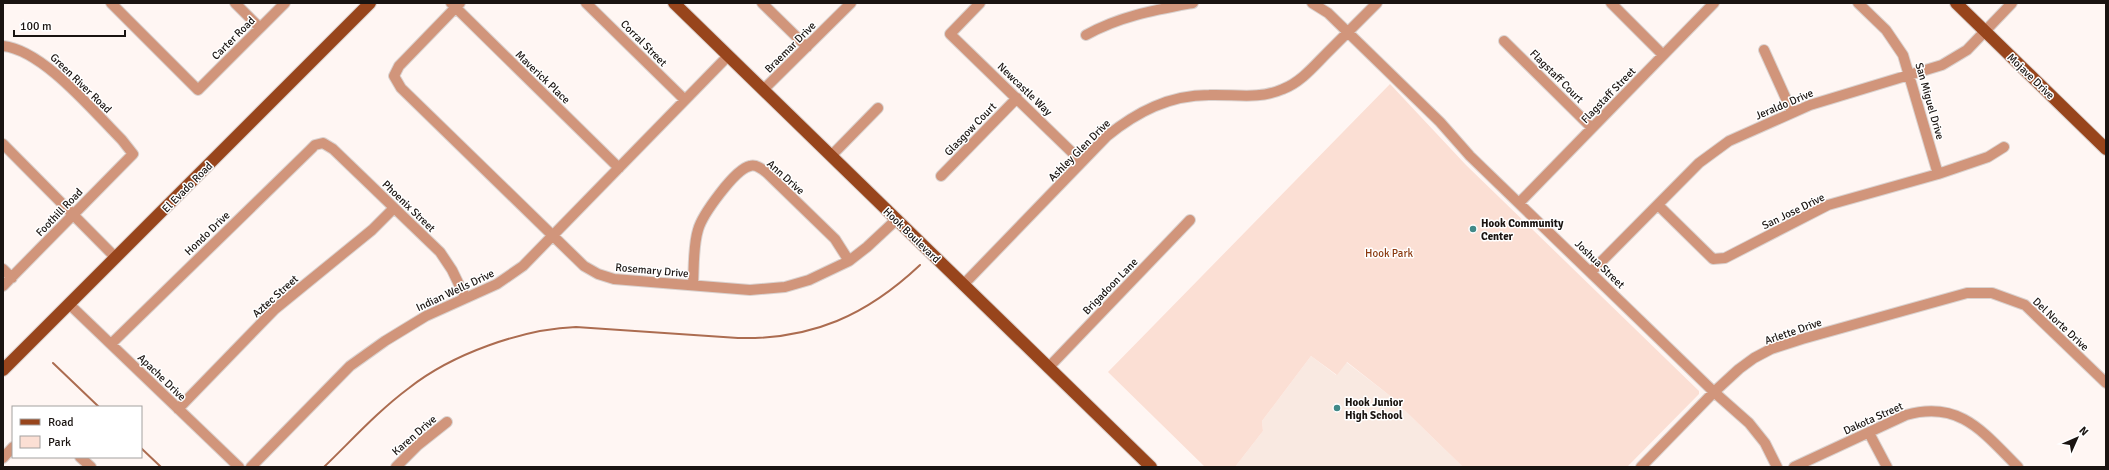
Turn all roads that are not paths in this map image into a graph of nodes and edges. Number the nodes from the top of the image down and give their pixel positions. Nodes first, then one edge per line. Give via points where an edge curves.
1 (111, 3) edge
2 (235, 3) edge
3 (285, 3) edge
4 (370, 3) edge
5 (586, 3) edge
6 (674, 3) edge
7 (762, 3) edge
8 (850, 3) edge
9 (980, 3) edge
10 (1193, 3) edge
11 (1312, 3) edge
12 (1377, 3) edge
13 (1610, 3) edge
14 (1714, 3) edge
15 (1858, 3) edge
16 (1956, 3) edge
17 (2012, 3) edge
18 (455, 5) edge
19 (1173, 5) edge
20 (260, 28) junction
21 (1348, 32) junction
22 (1985, 32) junction
23 (1086, 35) dead end
24 (1504, 41) dead end
25 (3, 46) edge
26 (807, 47) junction
27 (1764, 50) dead end
28 (1663, 55) junction
29 (728, 56) junction
30 (1911, 75) junction
31 (763, 90) junction
32 (1017, 98) junction
33 (685, 100) junction
34 (878, 108) dead end
35 (1792, 112) junction
36 (1592, 128) junction
37 (323, 143) joint
38 (3, 144) edge
39 (2004, 147) dead end
40 (2106, 149) edge
41 (133, 154) joint
42 (831, 156) junction
43 (1082, 162) junction
44 (619, 168) junction
45 (1938, 174) junction
46 (941, 176) dead end
47 (1519, 203) junction
48 (1658, 205) junction
49 (394, 208) junction
50 (73, 215) junction
51 (896, 220) junction
52 (1190, 220) dead end
53 (552, 236) junction
54 (116, 258) junction
55 (849, 261) junction
56 (3, 269) edge
57 (1591, 272) junction
58 (12, 278) junction
59 (693, 285) junction
60 (963, 285) junction
61 (3, 286) edge
62 (1992, 293) joint
63 (465, 297) junction
64 (69, 304) junction
65 (111, 344) junction
66 (1048, 368) junction
67 (3, 370) edge
68 (2106, 383) edge
69 (1714, 392) junction
70 (178, 409) junction
71 (447, 422) dead end
72 (1869, 433) junction
73 (12, 448) edge
74 (3, 458) edge
75 (81, 458) edge
76 (91, 467) edge
77 (239, 467) edge
78 (251, 467) edge
79 (396, 467) edge
80 (1151, 467) edge
81 (1641, 467) edge
82 (1777, 467) edge
83 (1794, 467) edge
84 (1887, 467) edge
85 (2018, 467) edge

1 - 20 street, Carter Road via 198,90
2 - 20 street
3 - 20 street, Carter Road
4 - 54 main road, El Evado Road
5 - 33 street, Corral Street
6 - 29 main road, Hook Boulevard
7 - 26 street
8 - 26 street, Braemar Drive
9 - 32 street, Newcastle Way via 950,34
10 - 19 street
11 - 21 street, Joshua Street via 1328,13
12 - 21 street, Ashley Glen Drive
13 - 28 street
14 - 28 street, Flagstaff Street
15 - 30 street, San Miguel Drive via 1886,30 1903,55
16 - 22 main road, Mojave Drive
17 - 22 street, Jeraldo Drive
18 - 44 street, Maverick Place
18 - 53 street, Rosemary Drive via 399,66 394,76 401,88
19 - 23 street via 1121,18
21 - 43 street, Ashley Glen Drive via 1307,73 1285,89 1250,98 1209,95 1180,98 1159,104 1140,112 1121,125
21 - 47 street, Joshua Street
22 - 30 street, Jeraldo Drive via 1956,58
22 - 40 main road, Mojave Drive
24 - 36 street, Flagstaff Court
25 - 41 street, Green River Road via 30,54 48,66
26 - 31 street, Braemar Drive
27 - 35 street
28 - 36 street, Flagstaff Street
29 - 31 main road, Hook Boulevard
29 - 33 street, Indian Wells Drive
30 - 35 street, Jeraldo Drive
30 - 45 street, San Miguel Drive
31 - 42 main road, Hook Boulevard
32 - 43 street, Newcastle Way
32 - 46 street, Glasgow Court
33 - 44 street, Indian Wells Drive
34 - 42 street
35 - 48 street, Jeraldo Drive via 1729,141 1712,152
36 - 47 street, Flagstaff Street
37 - 49 street, Phoenix Street via 333,149
37 - 65 street, Hondo Drive via 309,151
38 - 50 street
39 - 45 street, San Jose Drive via 1988,157
41 - 50 street, Foothill Road
42 - 51 main road, Hook Boulevard
43 - 60 street, Ashley Glen Drive
44 - 53 street, Indian Wells Drive
45 - 48 street, San Jose Drive via 1828,205 1725,258 1713,259
47 - 57 street, Joshua Street
48 - 57 street, Jeraldo Drive
49 - 63 street, Phoenix Street via 440,252
49 - 70 street, Aztec Street via 372,230 276,309
50 - 54 street
50 - 58 street, Foothill Road
51 - 55 street, Rosemary Drive
51 - 60 main road, Hook Boulevard
52 - 66 street, Brigadoon Lane
53 - 59 street, Rosemary Drive via 584,266 598,274 614,279
53 - 63 street, Indian Wells Drive via 523,266 497,284
54 - 64 main road, El Evado Road
55 - 59 street, Rosemary Drive via 809,280 785,286 750,290
55 - 59 street, Ann Drive via 835,239 760,167 751,165 714,200 703,215 697,231
56 - 58 street
57 - 69 street, Joshua Street
58 - 61 street, Foothill Road
60 - 66 main road, Hook Boulevard
62 - 68 street, Del Norte Drive via 2025,305
62 - 69 street, Arlette Drive via 1967,293 1784,345 1754,358
63 - 78 street, Indian Wells Drive via 426,316 350,366
64 - 65 street, Apache Drive
64 - 67 main road, El Evado Road
65 - 70 street, Apache Drive
66 - 80 main road, Hook Boulevard
69 - 81 street, Arlette Drive
69 - 82 street, Joshua Street via 1749,423 1765,443
70 - 77 street, Apache Drive
71 - 79 street, Karen Drive
72 - 83 street, Dakota Street
72 - 84 street
72 - 85 street, Dakota Street via 1920,411 1954,414 1988,437
73 - 74 street
75 - 76 street

